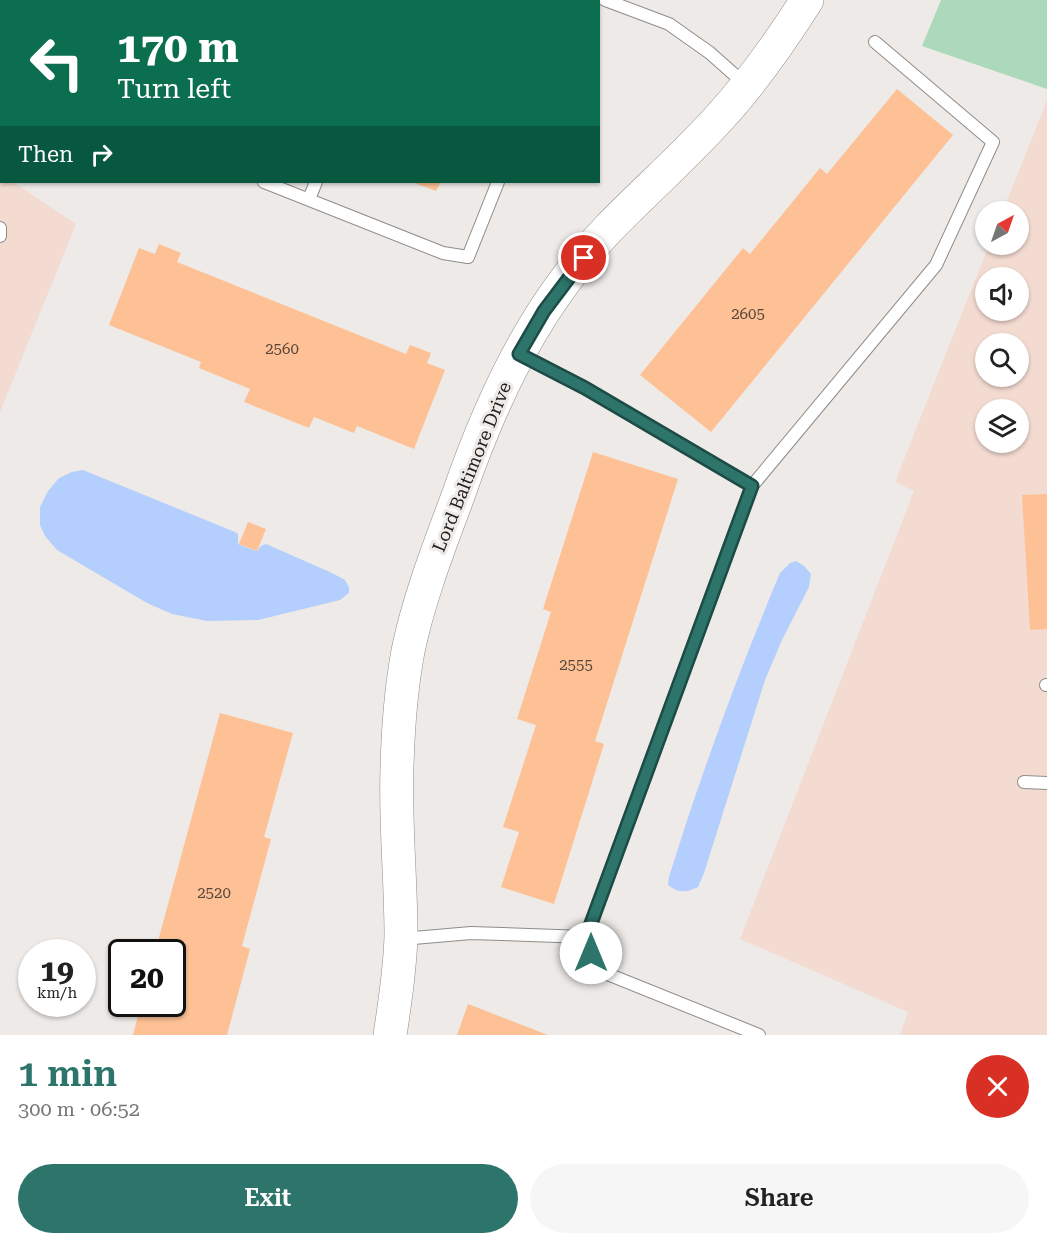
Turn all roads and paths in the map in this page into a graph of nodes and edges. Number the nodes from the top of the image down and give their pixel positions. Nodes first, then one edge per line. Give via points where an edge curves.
1 (605, 0) edge
2 (807, 0) edge
3 (875, 42) dead end
4 (747, 86) junction
5 (267, 183) edge
6 (316, 183) edge
7 (498, 183) edge
8 (309, 199) junction
9 (0, 228) edge
10 (0, 236) edge
11 (519, 354) junction
12 (752, 486) junction
13 (1024, 782) dead end
14 (1047, 783) edge
15 (586, 937) junction
16 (401, 939) junction
17 (390, 1035) edge
18 (759, 1035) edge

1 - 4 lane via 669,24
2 - 4 main road, Lord Baltimore Drive
3 - 12 lane via 993,142 936,265
4 - 11 main road, Lord Baltimore Drive via 607,231 544,311
5 - 8 lane
6 - 8 lane
7 - 8 lane via 468,257 443,253
9 - 10 lane
11 - 12 lane
11 - 16 main road, Lord Baltimore Drive via 464,476 408,652 397,770
12 - 15 lane
13 - 14 lane
15 - 16 lane via 471,933
15 - 18 lane via 595,969
16 - 17 main road, Lord Baltimore Drive

